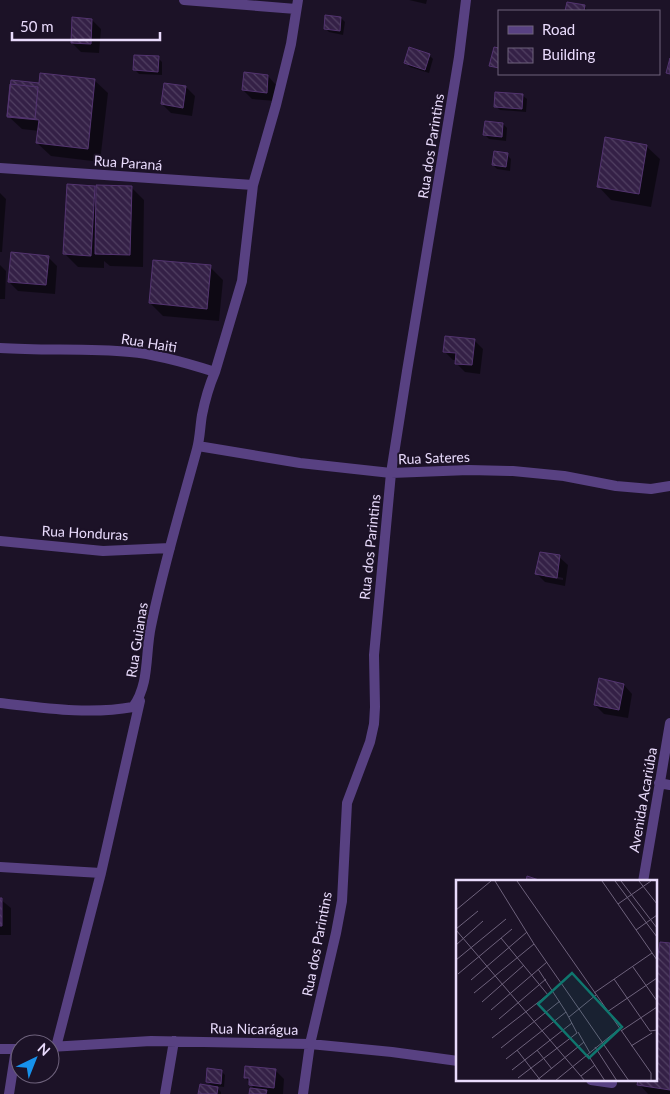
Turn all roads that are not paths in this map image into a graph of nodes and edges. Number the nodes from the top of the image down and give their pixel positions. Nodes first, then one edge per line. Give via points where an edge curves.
1 (186, 0) edge
2 (466, 0) edge
3 (297, 4) edge
4 (0, 168) edge
5 (253, 185) junction
6 (0, 348) edge
7 (215, 372) junction
8 (198, 446) junction
9 (391, 473) junction
10 (670, 486) edge
11 (0, 541) edge
12 (170, 548) junction
13 (140, 697) junction
14 (0, 703) edge
15 (670, 723) edge
16 (659, 783) junction
17 (670, 784) edge
18 (0, 867) edge
19 (101, 873) junction
20 (643, 880) edge
21 (57, 1034) edge
22 (174, 1041) junction
23 (310, 1044) junction
24 (60, 1047) edge
25 (456, 1061) edge
26 (598, 1082) edge
27 (611, 1086) edge
28 (165, 1094) edge
29 (303, 1094) edge

1 - 3 street
2 - 9 street, Rua dos Parintins
3 - 5 street via 291,44
4 - 5 street, Rua Paraná
5 - 7 street via 242,281
6 - 7 street, Rua Haiti via 131,352
7 - 8 street via 202,414
8 - 9 street, Rua Sateres via 300,463
8 - 12 street, Rua Guianas
9 - 10 street, Rua Sateres via 512,471 616,486 651,489
9 - 23 street, Rua dos Parintins via 374,656 374,724 347,803 342,901
11 - 12 street, Rua Honduras via 103,550
12 - 13 street, Rua Guianas via 150,628
13 - 14 street, Rua Guianas via 133,707 113,710 79,711
13 - 19 street
15 - 16 street, Avenida Acariúba
16 - 17 street
16 - 20 street, Avenida Acariúba
18 - 19 street
19 - 21 street
22 - 23 street, Rua Nicarágua
22 - 24 street, Rua Nicarágua
22 - 28 street
23 - 25 street, Rua Nicarágua
23 - 29 street, Rua dos Parintins
26 - 27 street

